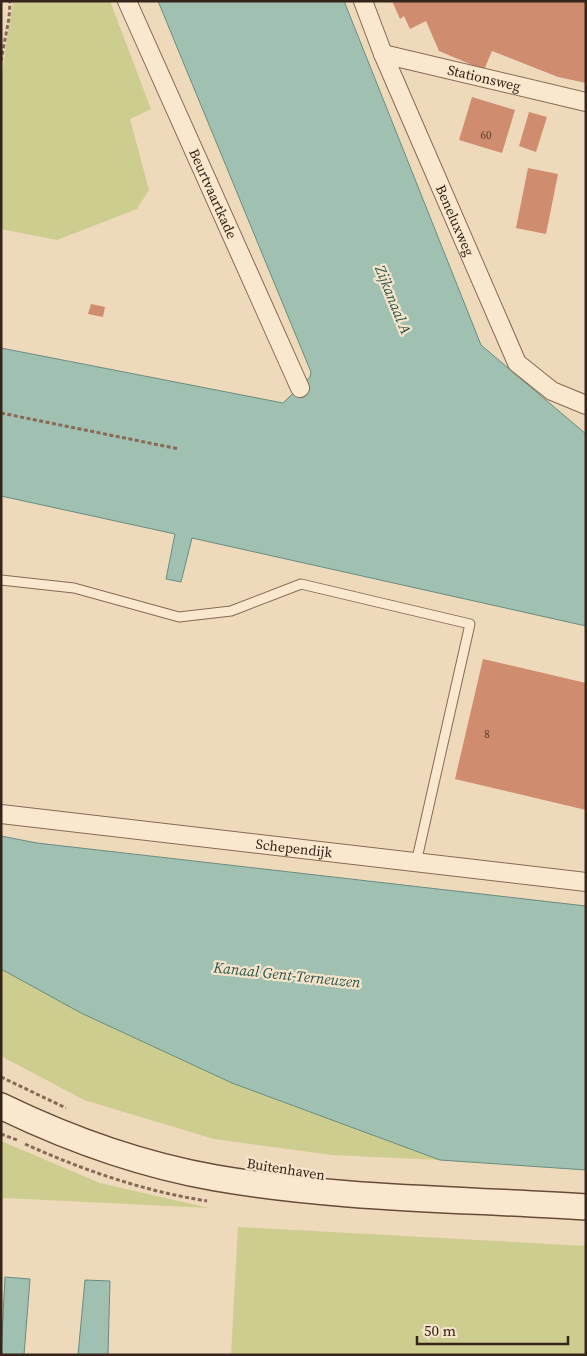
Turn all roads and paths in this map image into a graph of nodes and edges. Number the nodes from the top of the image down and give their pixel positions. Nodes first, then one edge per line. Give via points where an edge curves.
1 (10, 1) edge
2 (127, 1) edge
3 (363, 1) edge
4 (383, 54) junction
5 (1, 61) edge
6 (586, 102) edge
7 (300, 388) dead end
8 (586, 405) edge
9 (1, 412) edge
10 (179, 449) dead end
11 (1, 580) edge
12 (1, 814) edge
13 (416, 863) junction
14 (586, 882) edge
15 (1, 1077) edge
16 (1, 1106) edge
17 (68, 1110) dead end
18 (586, 1207) edge

1 - 5 path
2 - 7 street, Beurtvaartkade
3 - 4 street, Beneluxweg
4 - 6 street, Stationsweg
4 - 8 street, Beneluxweg via 517,362 552,390
9 - 10 path
11 - 13 lane via 74,588 179,616 231,611 301,584 470,624
12 - 13 street, Schependijk
13 - 14 street, Schependijk
15 - 17 path
16 - 18 main road, Buitenhaven via 52,1129 144,1162 215,1178 320,1192

